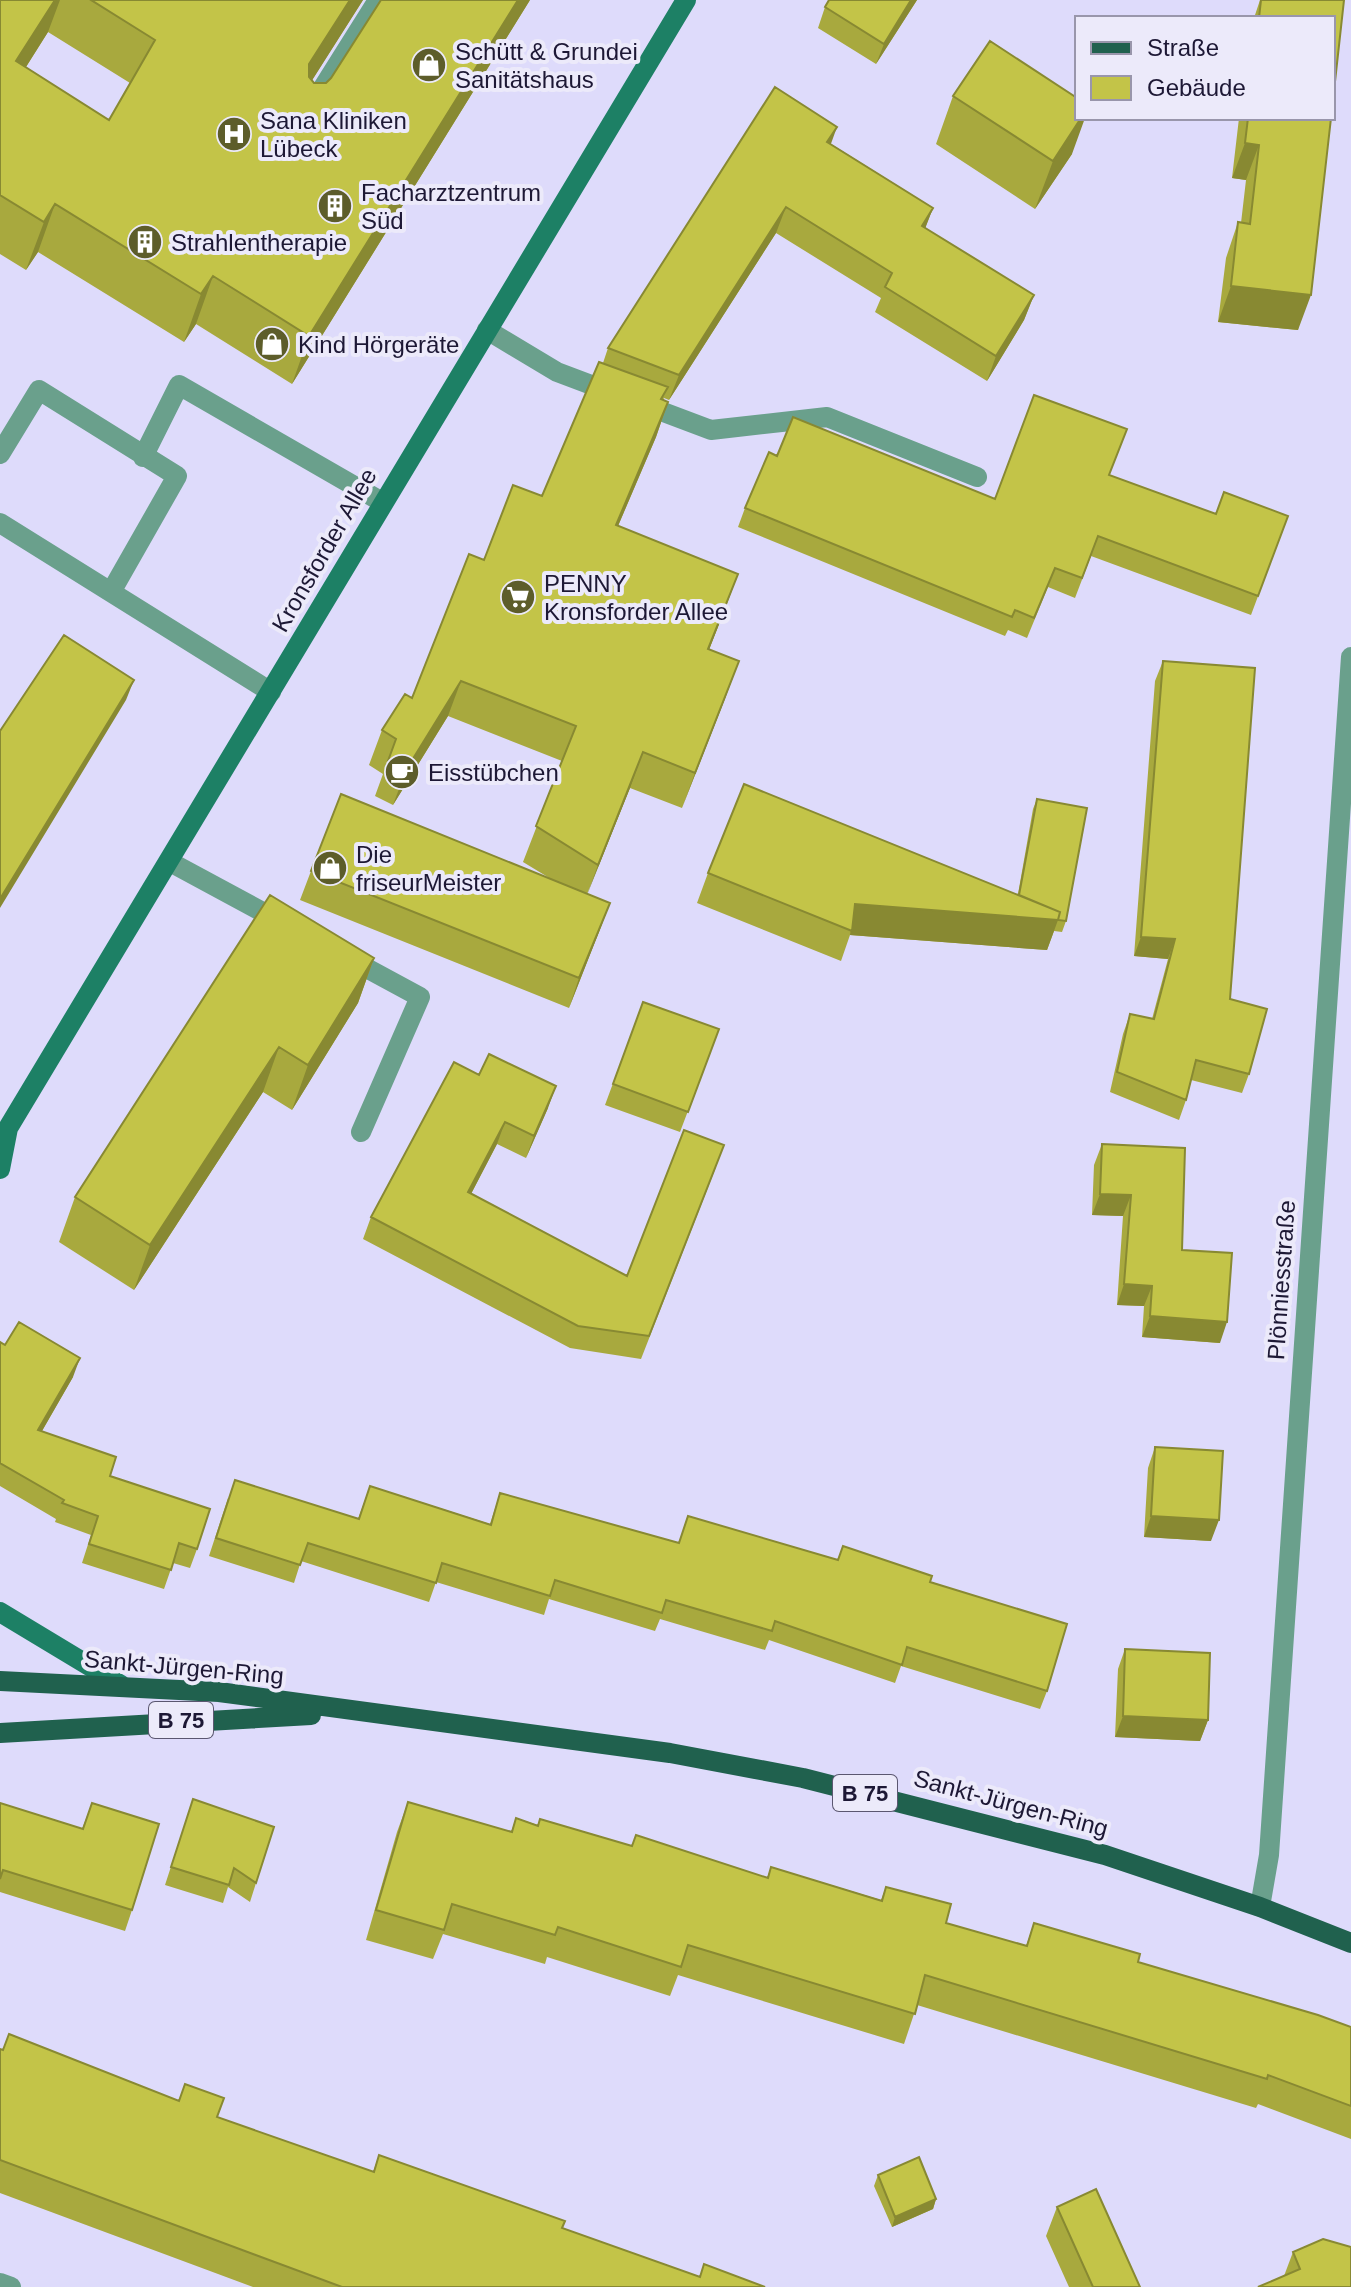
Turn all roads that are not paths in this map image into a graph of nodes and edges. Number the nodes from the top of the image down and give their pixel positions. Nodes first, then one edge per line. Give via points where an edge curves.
1 (378, 0) edge
2 (686, 0) edge
3 (303, 119) edge
4 (487, 330) junction
5 (0, 454) edge
6 (143, 457) junction
7 (977, 477) dead end
8 (382, 502) junction
9 (0, 523) edge
10 (111, 592) junction
11 (1351, 657) edge
12 (271, 692) junction
13 (170, 862) junction
14 (295, 930) edge
15 (323, 944) edge
16 (4, 1131) edge
17 (361, 1132) dead end
18 (0, 1169) edge
19 (0, 1612) edge
20 (0, 1681) edge
21 (121, 1685) junction
22 (363, 1713) junction
23 (0, 1733) edge
24 (1260, 1907) junction
25 (1351, 1943) edge
26 (0, 2283) edge
27 (11, 2287) edge

1 - 3 street
2 - 4 main road, Kronsforder Allee
4 - 7 street via 557,372 711,430 827,417
4 - 8 main road, Kronsforder Allee
5 - 6 street via 39,390
6 - 8 street via 179,385
6 - 10 street via 177,476
8 - 12 main road, Kronsforder Allee
9 - 10 street
10 - 12 street
11 - 24 street, Plönniesstraße via 1269,1855
12 - 13 main road, Kronsforder Allee
13 - 14 street
13 - 16 main road, Kronsforder Allee
15 - 17 street via 420,997
16 - 18 main road, Kronsforder Allee
19 - 21 main road
20 - 21 main road, Sankt-Jürgen-Ring / B 75
21 - 22 main road, Sankt-Jürgen-Ring / B 75 via 219,1692
22 - 23 main road, Sankt-Jürgen-Ring / B 75
22 - 24 main road, Sankt-Jürgen-Ring / B 75 via 625,1746 803,1778 1105,1855
24 - 25 main road, Sankt-Jürgen-Ring / B 75
26 - 27 street

